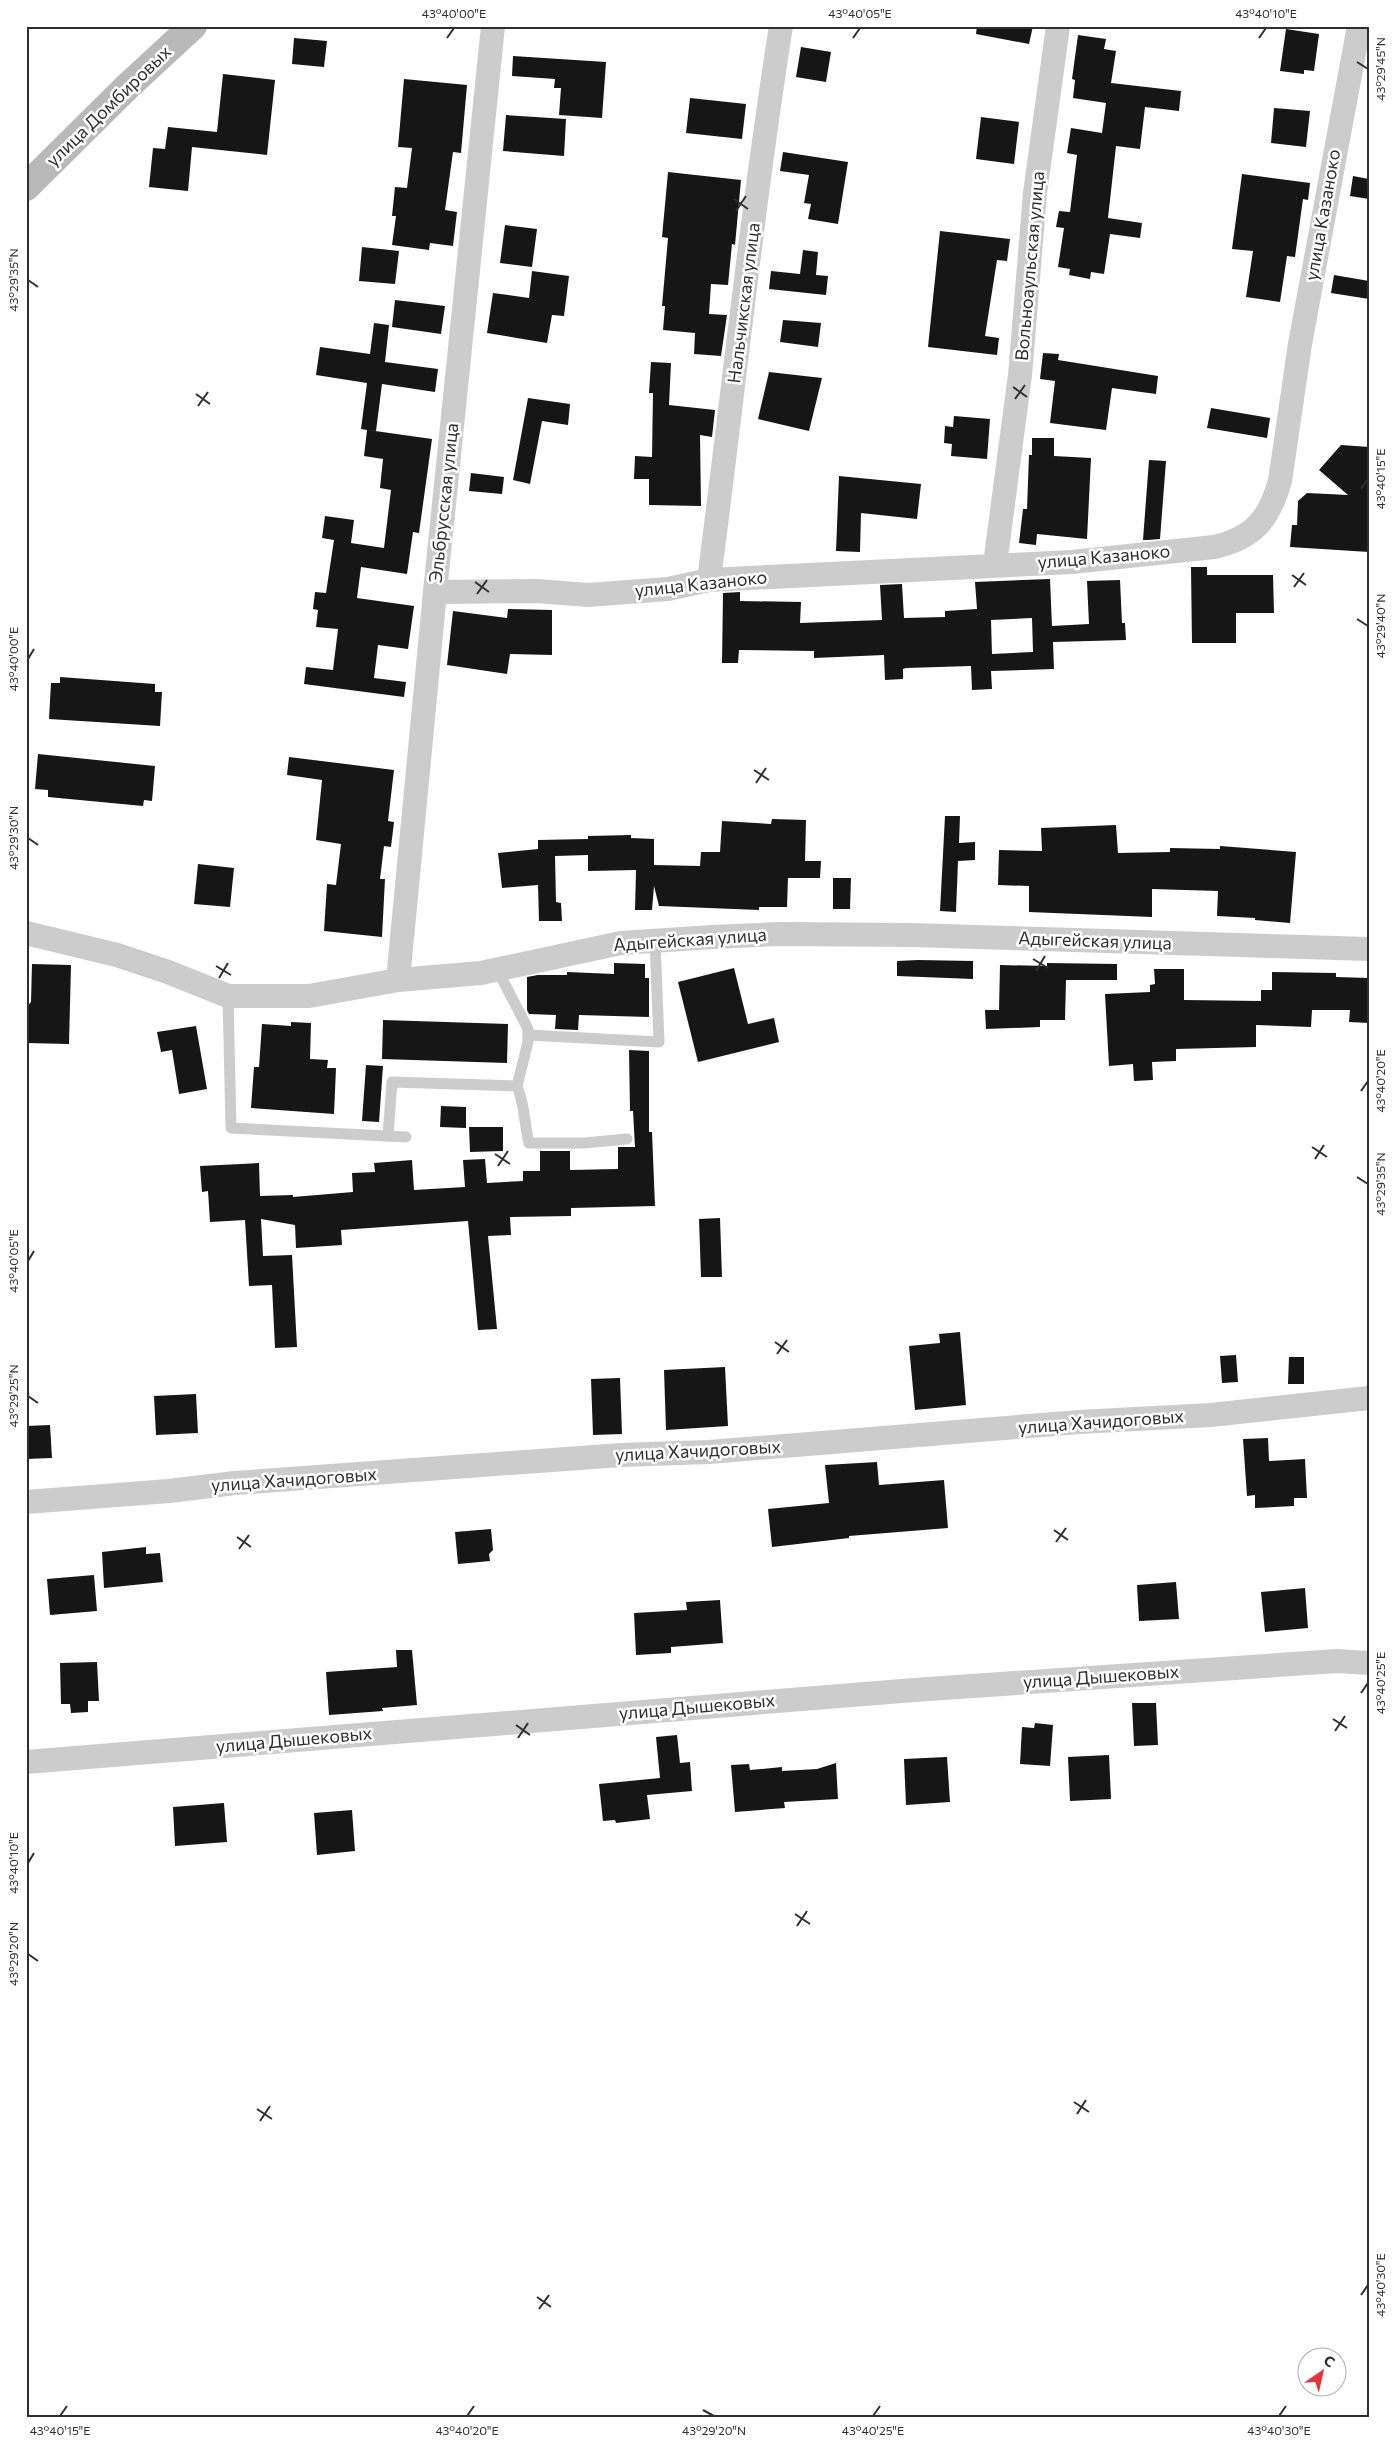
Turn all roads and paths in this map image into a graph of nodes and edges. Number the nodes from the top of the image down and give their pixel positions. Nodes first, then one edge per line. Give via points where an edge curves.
1 (193, 26) edge
2 (493, 26) edge
3 (781, 26) edge
4 (1058, 26) edge
5 (1359, 26) edge
6 (26, 187) edge
7 (995, 564) junction
8 (709, 580) junction
9 (434, 592) junction
10 (26, 933) edge
11 (655, 941) junction
12 (1369, 949) edge
13 (497, 969) junction
14 (398, 980) junction
15 (228, 996) junction
16 (528, 1035) junction
17 (517, 1086) junction
18 (388, 1136) junction
19 (406, 1137) dead end
20 (627, 1139) dead end
21 (1369, 1398) edge
22 (26, 1502) edge
23 (1369, 1663) edge
24 (26, 1762) edge

1 - 6 street, улица Домбировых
2 - 9 street, Эльбрусская улица
3 - 8 street, Нальчикская улица via 761,154
4 - 7 street, Вольноаульская улица via 1035,193 1020,375
5 - 7 street, улица Казаноко via 1300,344 1280,481 1262,522 1235,542 1214,547 1072,562
7 - 8 street, улица Казаноко
8 - 9 street, улица Казаноко via 668,589 588,595 537,591
9 - 14 street, Эльбрусская улица
10 - 15 street, Адыгейская улица via 117,955
11 - 12 street, Адыгейская улица via 779,934 912,935
11 - 13 street, Адыгейская улица via 621,943
11 - 16 lane via 659,1042
13 - 14 street, Адыгейская улица
13 - 16 lane via 528,1029
14 - 15 street, Адыгейская улица via 309,996
15 - 18 lane via 231,1128
16 - 17 lane
17 - 18 lane via 392,1082
17 - 20 lane via 523,1098 524,1125 529,1143
18 - 19 lane
21 - 22 street, улица Хачидоговых via 1211,1415 235,1483
23 - 24 street, улица Дышековых via 1337,1661 914,1690

